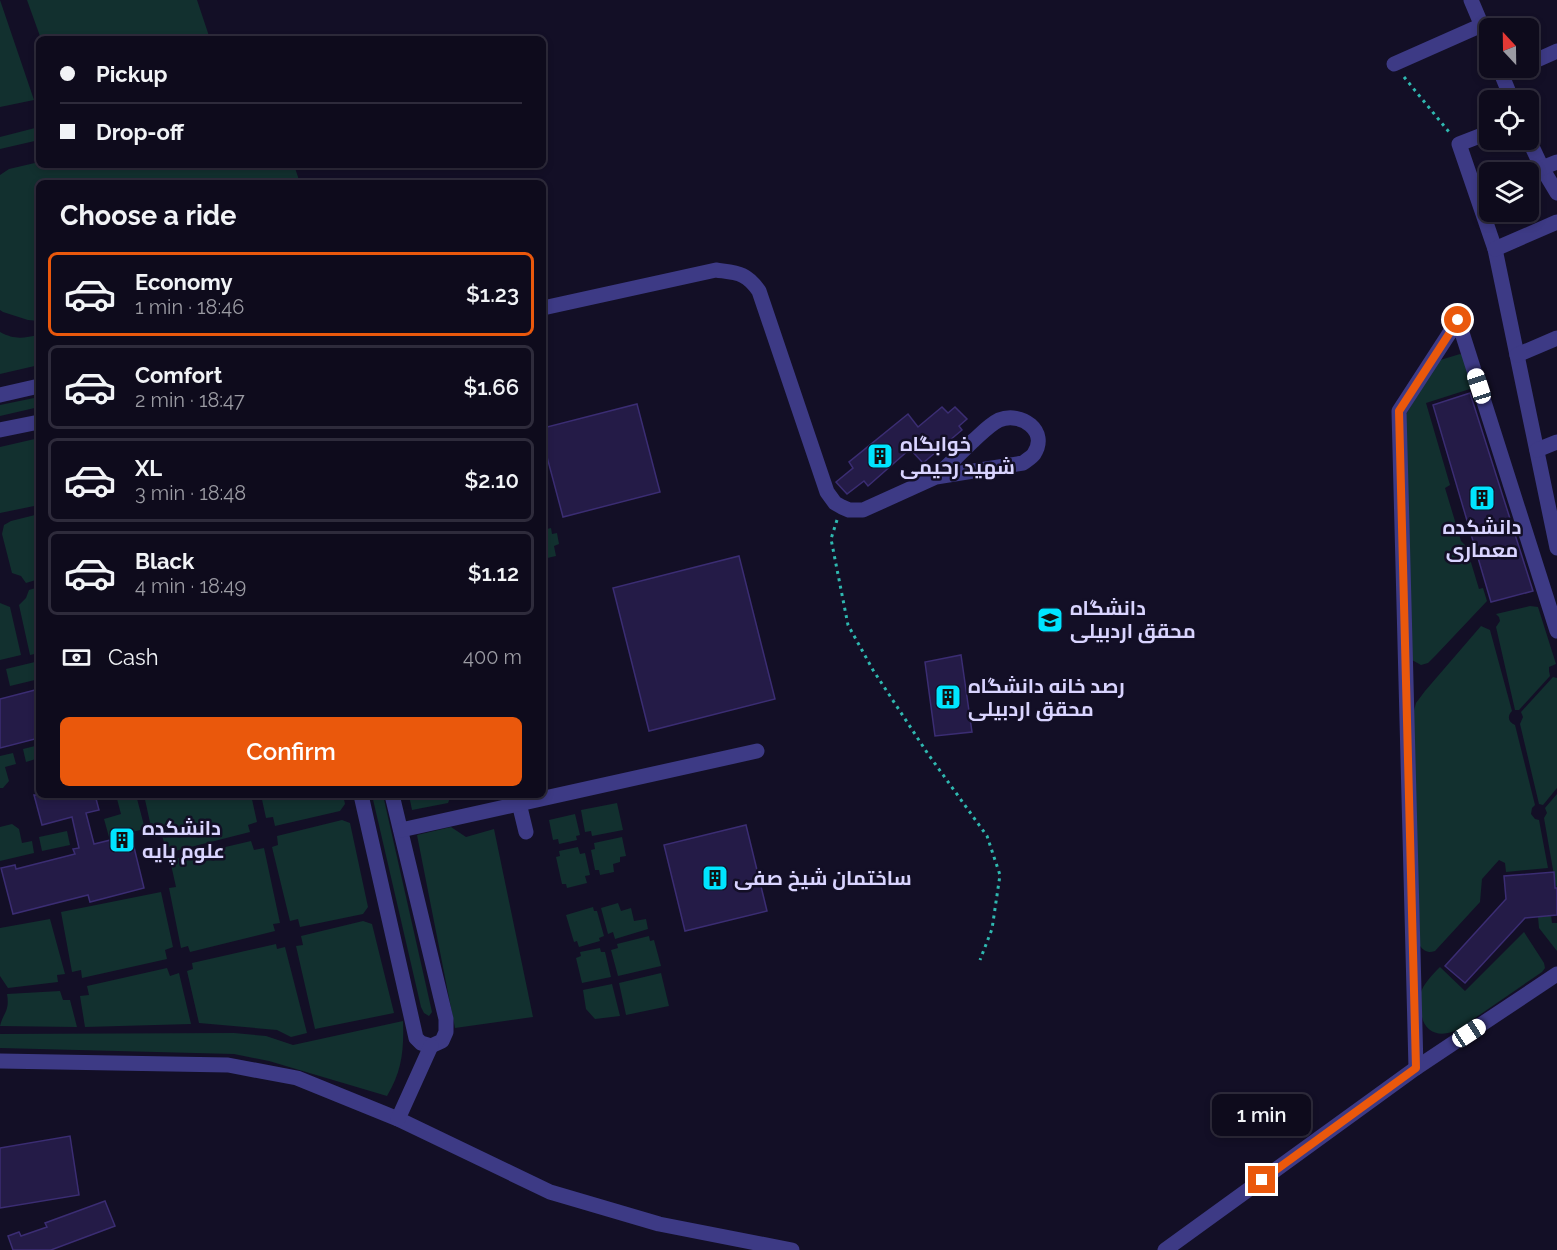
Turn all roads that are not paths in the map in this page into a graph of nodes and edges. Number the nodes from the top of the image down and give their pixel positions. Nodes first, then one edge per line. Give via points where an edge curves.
1 (1471, 0) edge
2 (1479, 19) edge
3 (1479, 27) edge
4 (1557, 51) edge
5 (1539, 59) edge
6 (1394, 64) road end
7 (1479, 136) edge
8 (1534, 150) edge
9 (1557, 162) edge
10 (1542, 168) junction
11 (1557, 193) edge
12 (1557, 222) edge
13 (1495, 249) junction
14 (546, 307) edge
15 (1557, 338) edge
16 (1517, 355) junction
17 (36, 387) edge
18 (0, 395) edge
19 (36, 423) edge
20 (0, 430) edge
21 (1557, 442) edge
22 (1536, 450) junction
23 (936, 477) junction
24 (1557, 549) edge
25 (1557, 631) edge
26 (757, 751) dead end
27 (546, 793) edge
28 (362, 798) edge
29 (393, 798) edge
30 (518, 799) edge
31 (401, 830) junction
32 (526, 832) dead end
33 (1557, 974) edge
34 (432, 1046) junction
35 (0, 1061) edge
36 (1416, 1068) junction
37 (398, 1119) junction
38 (792, 1250) edge
39 (1165, 1250) edge

1 - 2 street
3 - 6 street
4 - 5 street
7 - 13 street via 1459,144
8 - 10 street
9 - 10 street
10 - 11 street
12 - 13 street
13 - 16 street
14 - 23 street via 716,270 741,273 759,291 827,492 835,503 849,510 863,510
15 - 16 street
16 - 22 street
17 - 18 street
19 - 20 street
21 - 22 street
22 - 24 street
23 - 23 street via 999,420 1013,417 1028,422 1036,432 1034,454 1023,463
25 - 36 street via 1458,320 1399,411
26 - 27 street
28 - 34 street via 416,1038
29 - 31 street
30 - 31 street
30 - 32 street
31 - 34 street via 446,1019 442,1041
33 - 36 street
34 - 37 street
35 - 37 street via 228,1065 297,1078
36 - 39 street
37 - 38 street via 550,1192 659,1224

